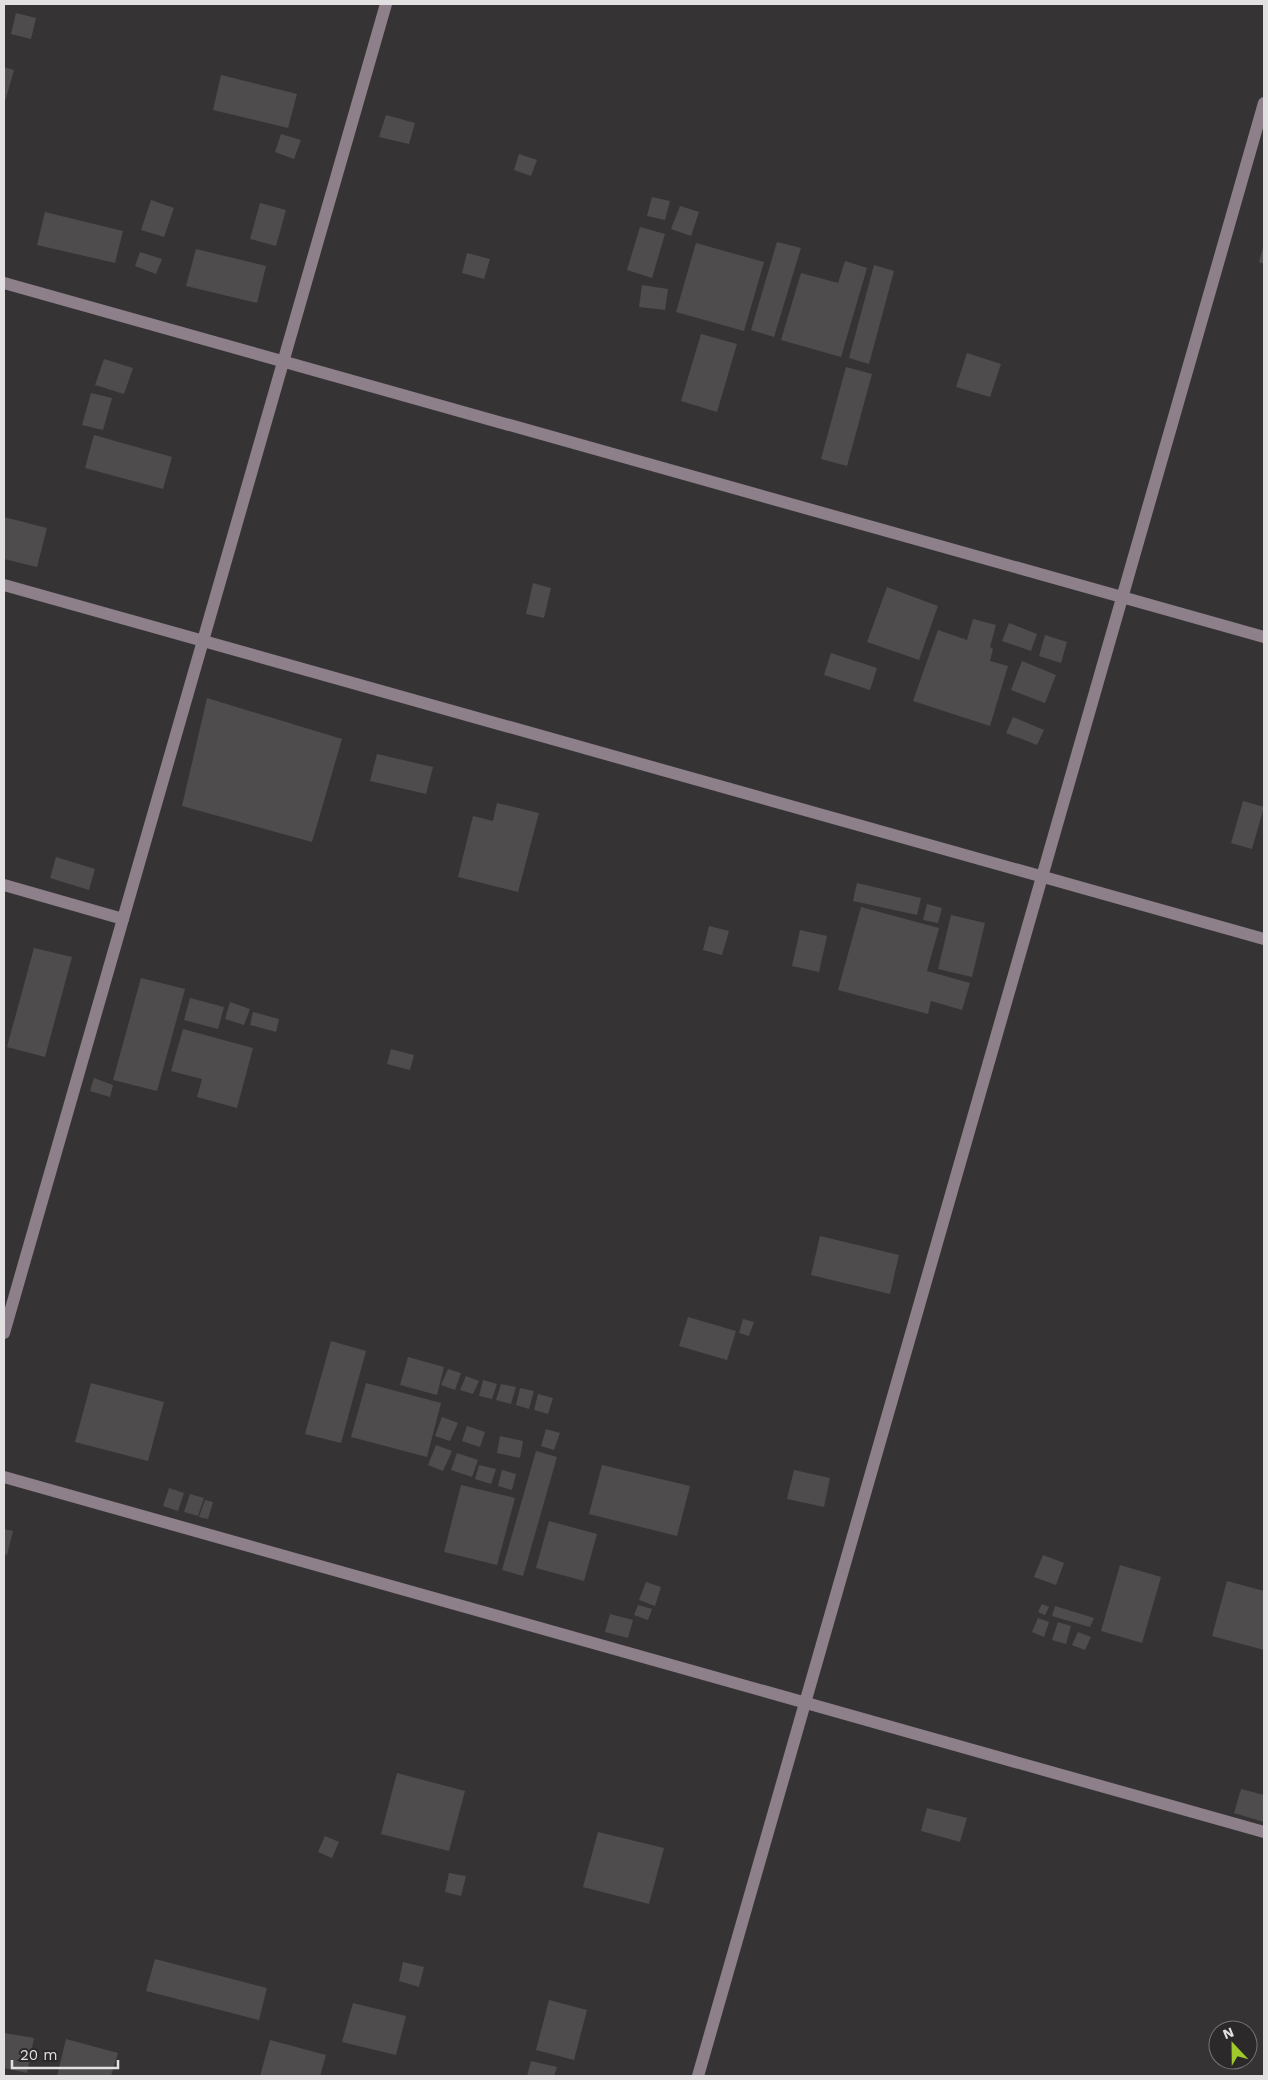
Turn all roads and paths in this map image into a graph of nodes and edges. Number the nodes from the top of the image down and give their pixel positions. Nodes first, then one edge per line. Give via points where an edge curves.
1 (386, 4) edge
2 (1264, 103) edge
3 (4, 283) edge
4 (283, 362) junction
5 (4, 585) edge
6 (1122, 597) junction
7 (1264, 637) edge
8 (203, 641) junction
9 (1042, 876) junction
10 (4, 886) edge
11 (123, 919) junction
12 (1264, 939) edge
13 (4, 1333) edge
14 (4, 1478) edge
15 (805, 1703) junction
16 (1264, 1832) edge
17 (698, 2076) edge

1 - 4 street
2 - 6 street
3 - 4 street
4 - 6 street
4 - 8 street
5 - 8 street
6 - 7 street
6 - 9 street
8 - 9 street
8 - 11 street
9 - 12 street
9 - 15 street
10 - 11 street
11 - 13 street
14 - 15 street
15 - 16 street
15 - 17 street

